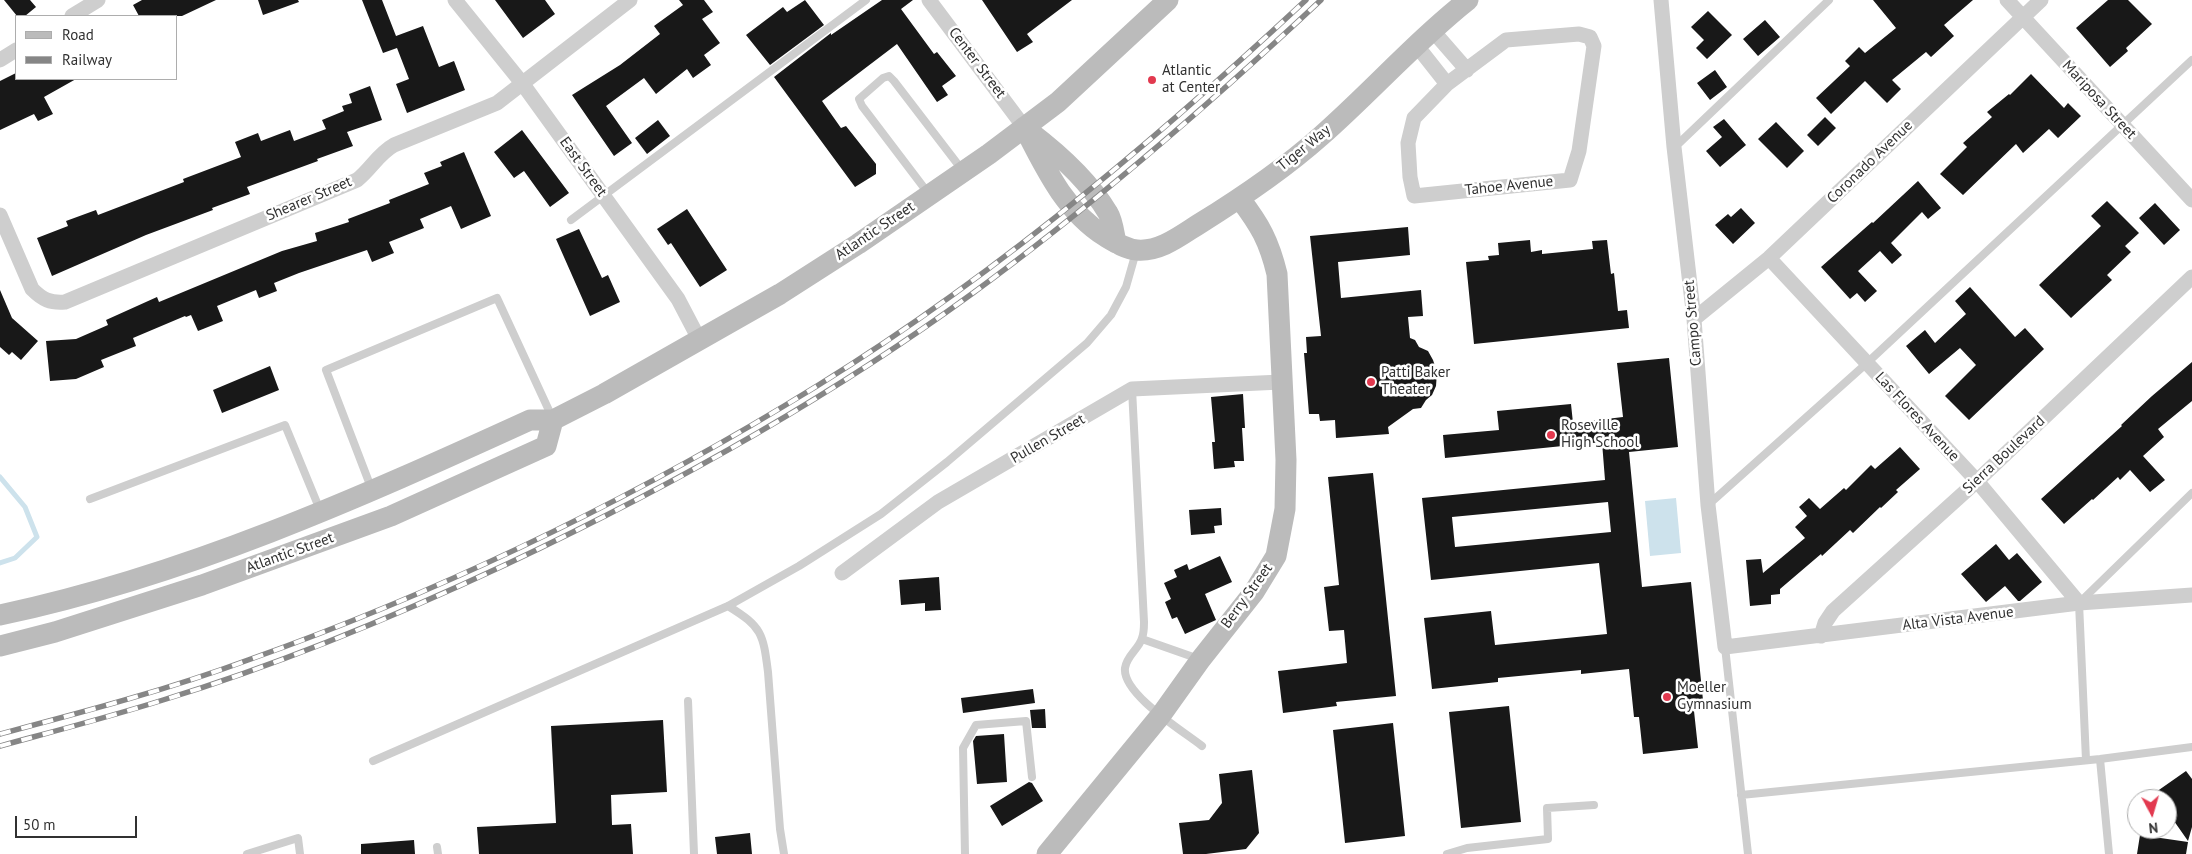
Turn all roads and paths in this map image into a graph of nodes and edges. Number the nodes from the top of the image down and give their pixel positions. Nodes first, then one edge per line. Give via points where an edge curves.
1 (98, 0) edge
2 (455, 0) edge
3 (630, 0) edge
4 (866, 0) edge
5 (929, 0) edge
6 (1168, 0) edge
7 (1468, 0) edge
8 (1661, 0) edge
9 (1829, 0) edge
10 (2007, 0) edge
11 (2041, 0) edge
12 (74, 15) edge
13 (2023, 17) junction
14 (1433, 31) junction
15 (1417, 46) junction
16 (15, 51) edge
17 (0, 60) edge
18 (2192, 60) edge
19 (1467, 70) junction
20 (522, 83) junction
21 (1447, 84) junction
22 (2122, 125) junction
23 (1024, 127) junction
24 (1674, 147) junction
25 (963, 171) junction
26 (930, 194) junction
27 (603, 196) junction
28 (1240, 199) junction
29 (2192, 200) edge
30 (0, 215) edge
31 (571, 220) dead end
32 (1136, 250) junction
33 (1769, 258) junction
34 (2192, 277) edge
35 (1694, 319) junction
36 (700, 341) junction
37 (1867, 363) junction
38 (1281, 382) junction
39 (1132, 389) junction
40 (553, 420) junction
41 (1977, 480) junction
42 (372, 492) junction
43 (2192, 493) edge
44 (90, 499) dead end
45 (1708, 505) junction
46 (320, 512) junction
47 (842, 573) dead end
48 (180, 592) junction
49 (2192, 594) edge
50 (2079, 603) junction
51 (728, 606) junction
52 (0, 615) edge
53 (1821, 636) junction
54 (1142, 639) junction
55 (0, 646) edge
56 (1725, 647) junction
57 (1200, 659) junction
58 (688, 701) dead end
59 (1161, 715) junction
60 (1202, 746) dead end
61 (2192, 747) edge
62 (2100, 758) junction
63 (2086, 760) junction
64 (373, 761) dead end
65 (1032, 777) dead end
66 (1741, 795) junction
67 (1594, 805) dead end
68 (247, 854) edge
69 (300, 854) edge
70 (694, 854) edge
71 (784, 854) edge
72 (965, 854) edge
73 (1047, 854) edge
74 (1447, 854) edge
75 (1748, 854) edge
76 (2109, 854) edge

1 - 12 street
2 - 20 street, East Street
3 - 20 street, Shearer Street
4 - 27 lane
5 - 23 street, Center Street
6 - 23 main road, Atlantic Street via 1058,102
7 - 14 main road, Tiger Way
8 - 24 street, Campo Street
9 - 24 lane
10 - 13 street, Mariposa Street
11 - 13 street, Coronado Avenue
13 - 22 street, Mariposa Street
13 - 33 street, Coronado Avenue
14 - 15 main road, Tiger Way
14 - 19 street
15 - 21 street
15 - 28 main road, Tiger Way via 1320,137
16 - 17 street
18 - 22 lane
19 - 21 street, Tahoe Avenue
19 - 21 street, Tahoe Avenue via 1506,40 1579,34 1590,37 1594,46 1580,141 1570,180 1414,196 1408,144 1414,118
20 - 27 street, East Street
20 - 30 street, Shearer Street via 497,103 384,150 357,180 66,302 51,303 32,289
22 - 29 street, Mariposa Street
22 - 37 lane
23 - 25 main road, Atlantic Street
23 - 32 main road, Tiger Way via 1050,178 1077,214 1116,243
24 - 35 street, Campo Street
25 - 26 main road, Atlantic Street
25 - 26 lane via 894,81 889,76 883,78 859,99
26 - 36 main road, Atlantic Street via 780,294
27 - 31 lane
27 - 36 street, East Street via 678,299
28 - 32 main road, Tiger Way via 1166,244 1150,250
28 - 38 main road, Berry Street via 1271,248 1277,274
32 - 51 lane via 1126,287 1111,315 1087,342 1029,394 881,514
33 - 35 street, Coronado Avenue
33 - 37 street, Las Flores Avenue
34 - 41 street, Sierra Boulevard
35 - 45 street, Campo Street
36 - 40 main road, Atlantic Street
37 - 41 street, Las Flores Avenue
37 - 45 lane
38 - 39 street, Pullen Street
38 - 57 main road, Berry Street via 1286,460 1285,509 1276,556 1254,592
39 - 47 street, Pullen Street via 938,502
39 - 54 lane via 1144,622
40 - 42 main road, Atlantic Street via 530,420
40 - 42 lane via 497,298 326,370
40 - 48 main road, Atlantic Street via 546,446 391,516
41 - 50 street, Las Flores Avenue
41 - 53 street, Sierra Boulevard via 1834,611
42 - 46 main road, Atlantic Street
42 - 48 main road via 366,507 355,516 200,573
43 - 50 lane
44 - 46 lane via 285,425
45 - 56 street, Campo Street
46 - 52 main road, Atlantic Street via 142,577
48 - 55 main road, Atlantic Street
49 - 50 street, Alta Vista Avenue
50 - 53 street, Alta Vista Avenue
50 - 63 lane
51 - 64 lane
51 - 71 lane via 758,629 765,647
53 - 56 street, Alta Vista Avenue
54 - 57 lane
54 - 59 lane via 1125,668 1127,680 1136,693
56 - 66 lane
57 - 59 main road, Berry Street
58 - 70 lane
59 - 60 lane
59 - 73 main road, Berry Street
61 - 62 lane
62 - 63 lane
62 - 76 lane
63 - 66 lane
65 - 72 lane via 1026,721 976,725 963,748
66 - 75 lane
67 - 74 lane via 1547,808 1548,839 1468,848
68 - 69 lane via 298,838

